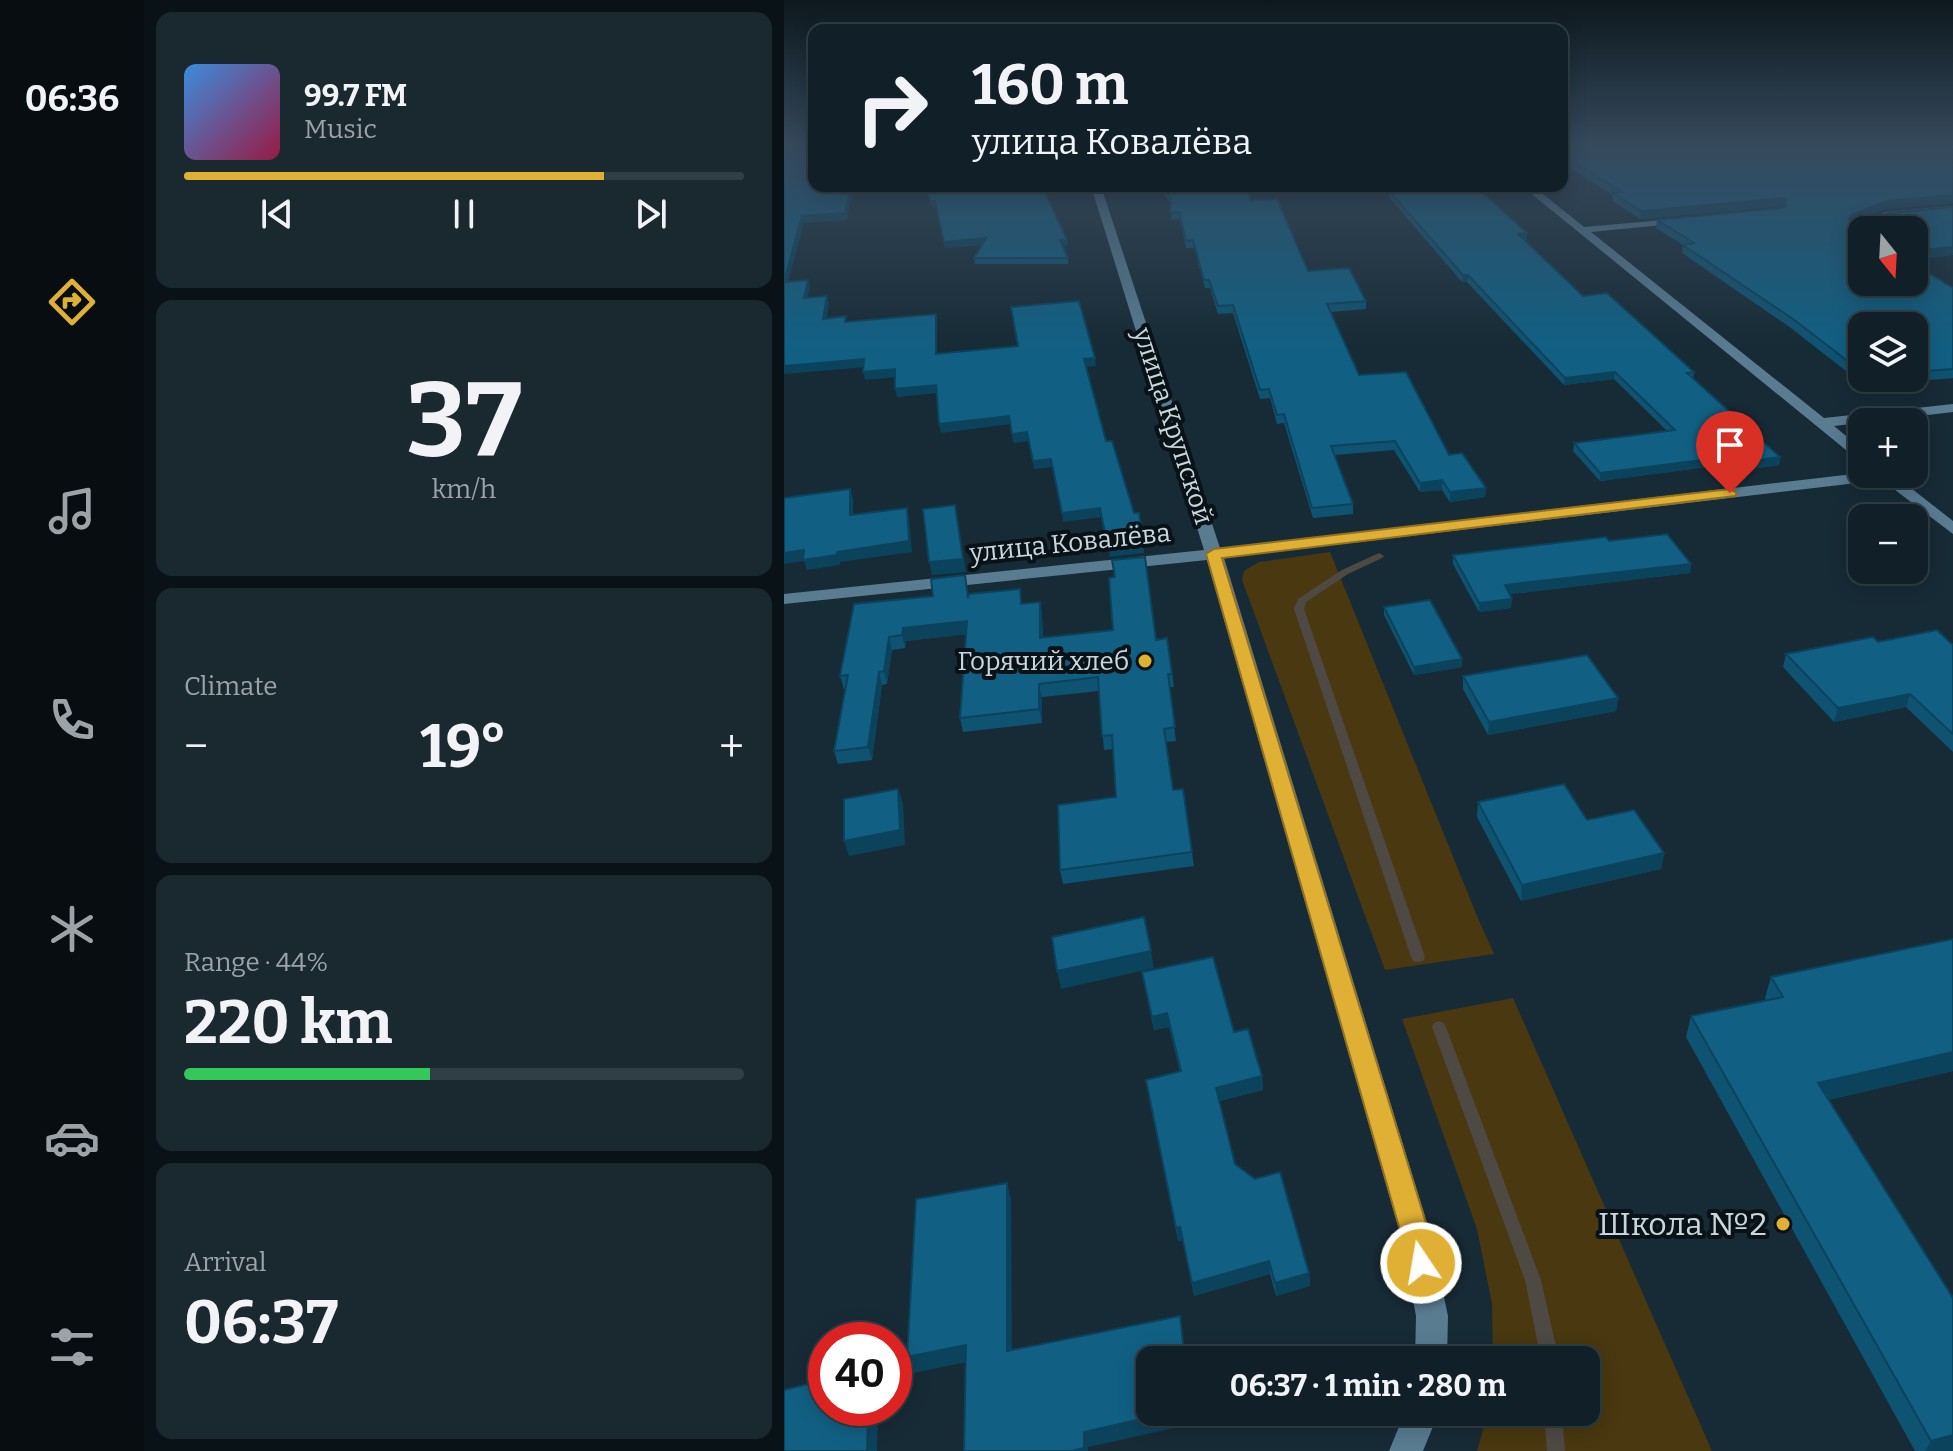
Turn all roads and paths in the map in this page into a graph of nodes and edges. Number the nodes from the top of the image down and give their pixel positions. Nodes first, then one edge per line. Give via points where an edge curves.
1 (1105, 213) edge
2 (1560, 213) edge
3 (1912, 213) edge
4 (1883, 216) edge
5 (1687, 219) edge
6 (1581, 230) junction
7 (1953, 408) edge
8 (1822, 423) junction
9 (1848, 444) edge
10 (1848, 479) edge
11 (1901, 488) edge
12 (1953, 529) edge
13 (1214, 554) junction
14 (784, 599) edge
15 (1431, 1346) edge
16 (1416, 1426) edge
17 (1406, 1451) edge

1 - 13 street, улица Крупской
2 - 6 street
3 - 4 street
5 - 6 street
6 - 8 street
7 - 8 street
8 - 9 street
10 - 13 street, улица Ковалёва
11 - 12 street
13 - 14 street, улица Ковалёва
13 - 15 street, улица Крупской via 1416,1236 1432,1316
16 - 17 street

